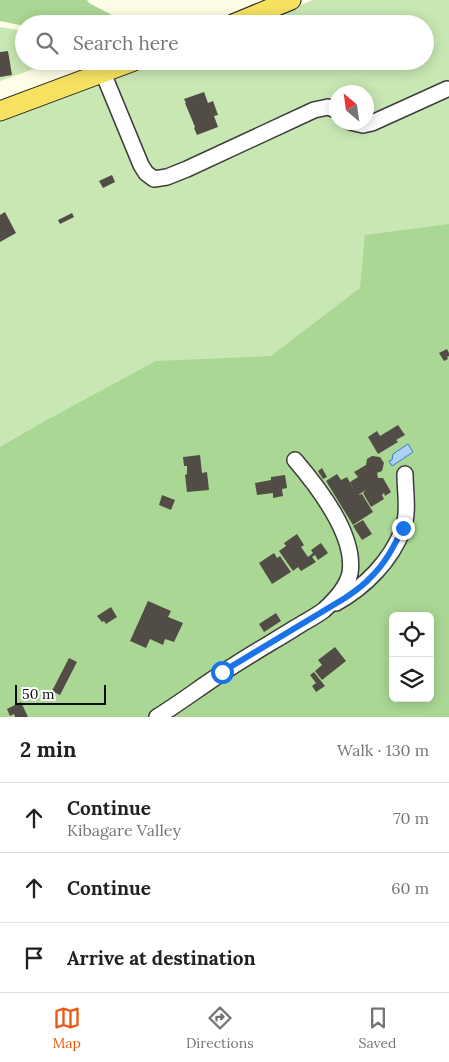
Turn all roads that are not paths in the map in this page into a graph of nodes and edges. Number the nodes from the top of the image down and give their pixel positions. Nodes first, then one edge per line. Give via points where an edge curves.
1 (291, 0) edge
2 (255, 15) edge
3 (111, 70) edge
4 (103, 73) junction
5 (446, 89) dead end
6 (329, 107) edge
7 (0, 111) edge
8 (374, 122) edge
9 (295, 460) dead end
10 (405, 474) dead end
11 (324, 610) junction
12 (157, 717) edge

1 - 2 main road
3 - 4 main road
4 - 6 street via 141,165 154,179 187,169 314,110
4 - 7 main road
5 - 8 street
9 - 11 street via 336,518 349,552 347,583
10 - 11 street via 406,512 394,546 370,578
11 - 12 street via 222,672

